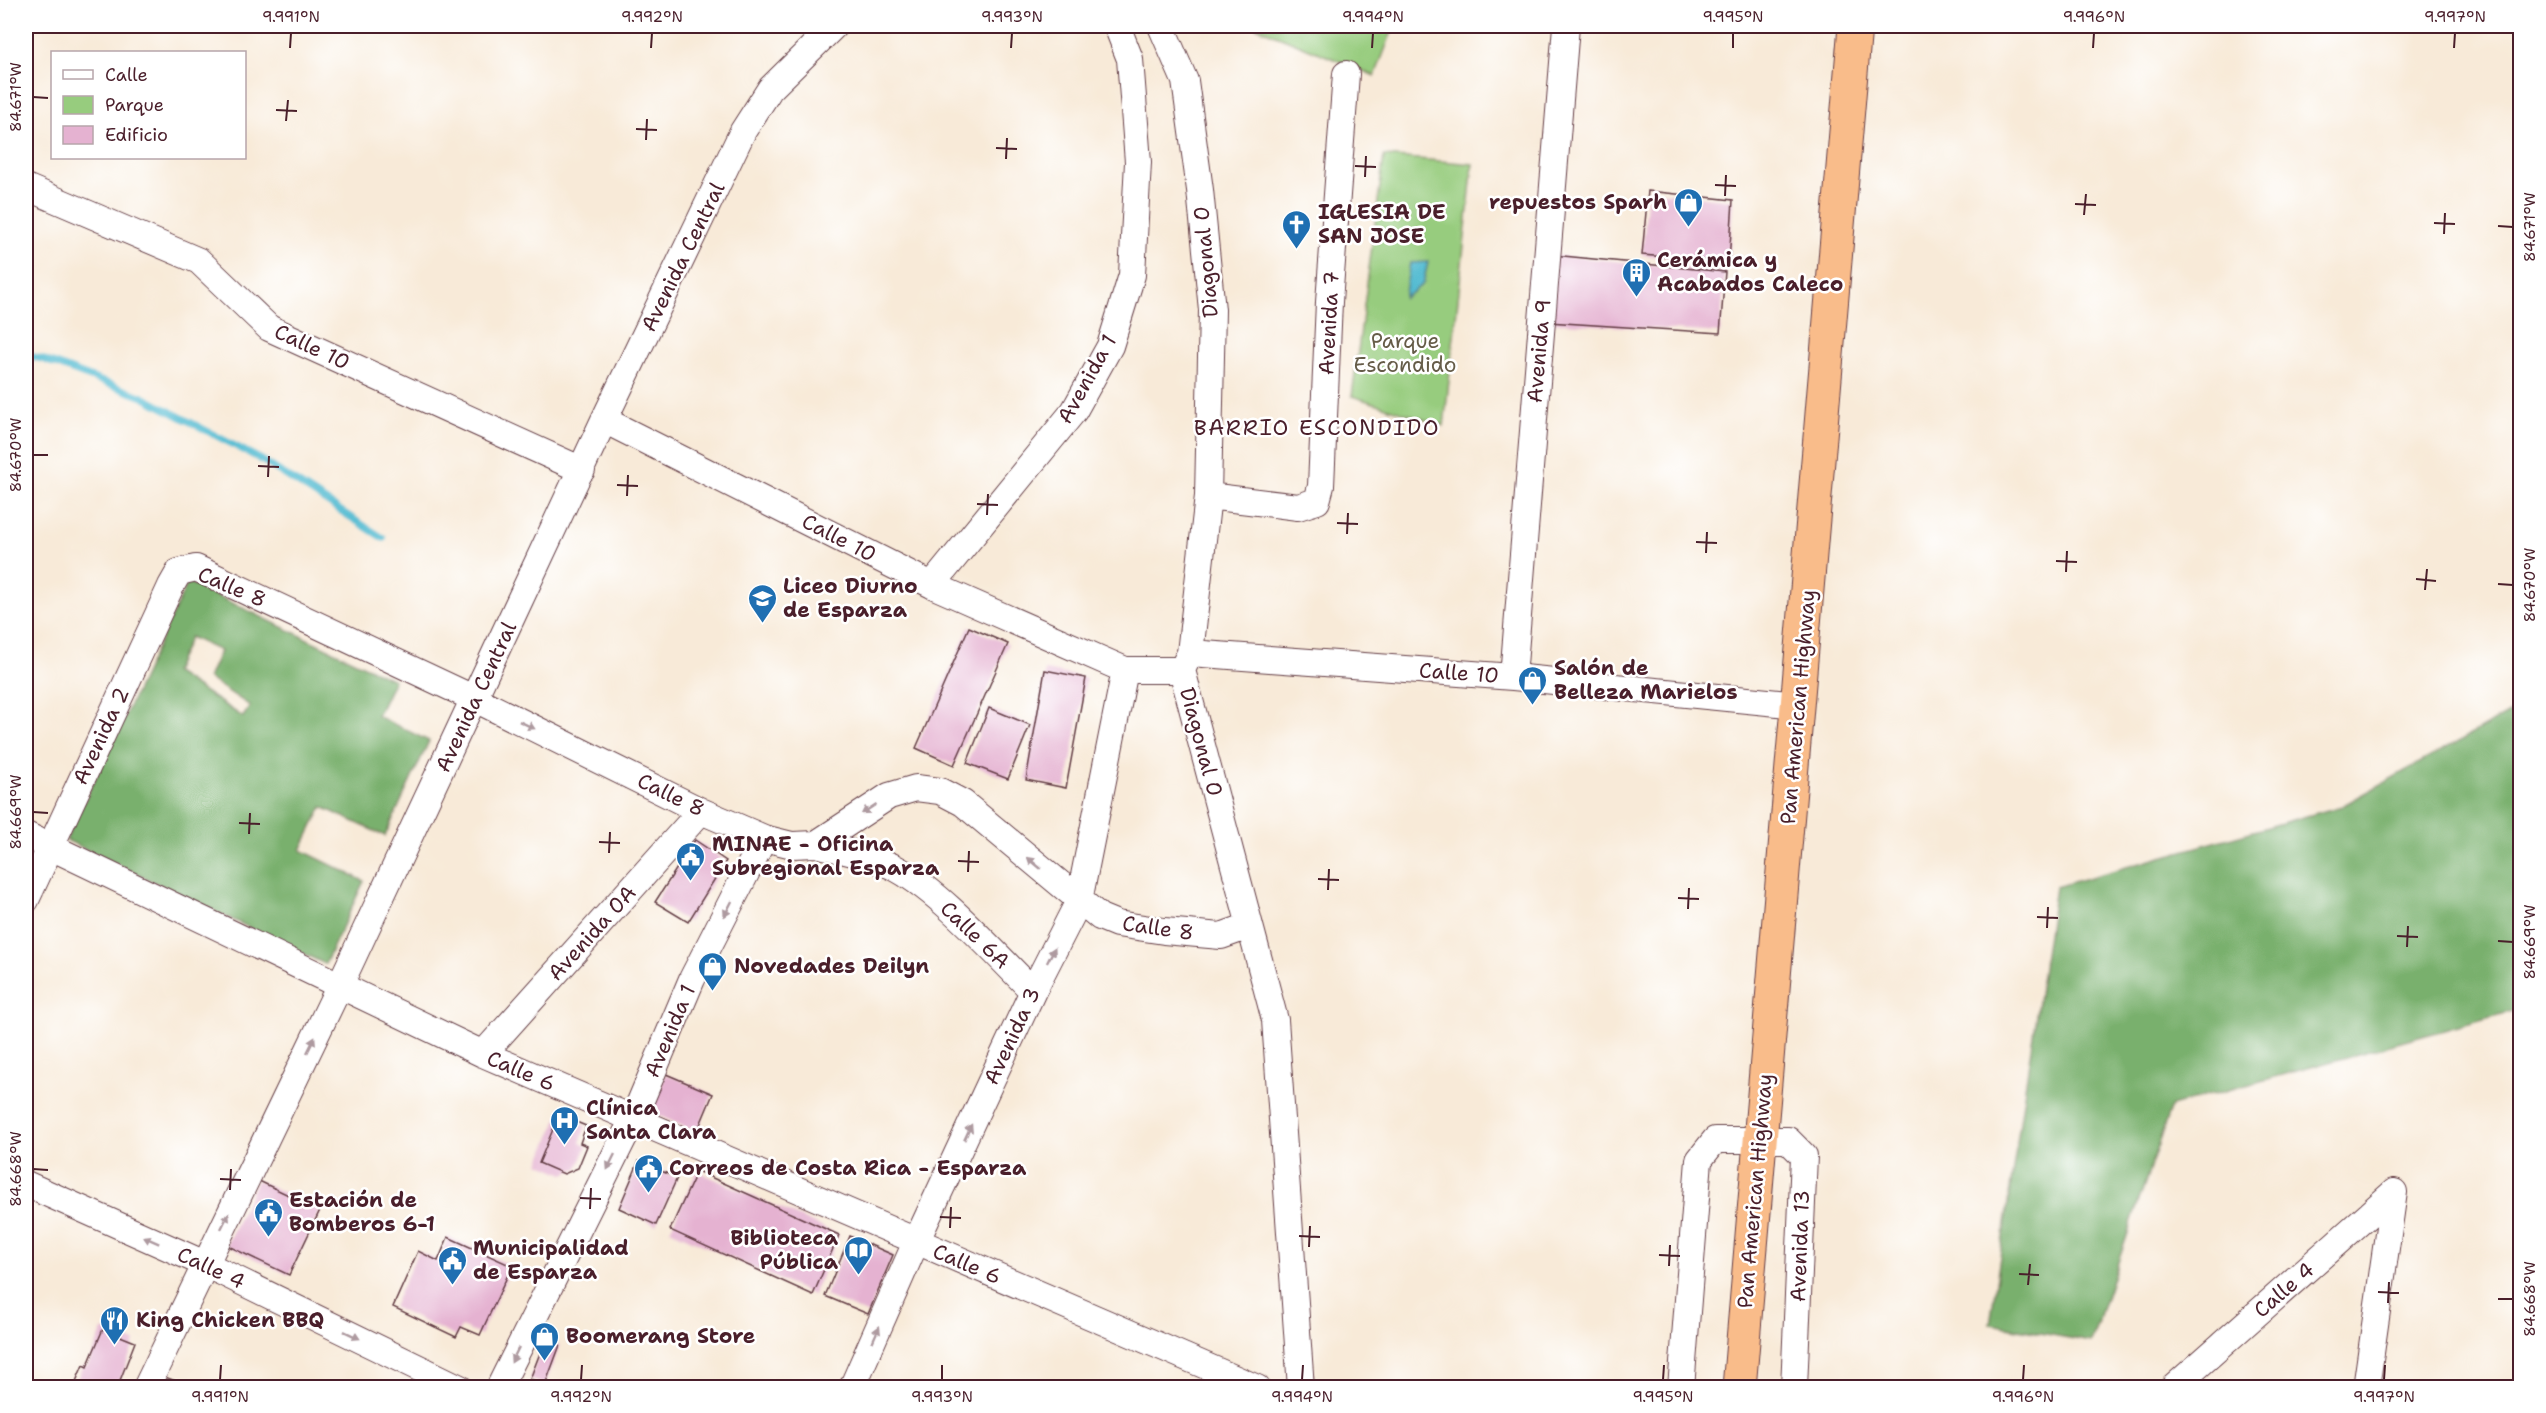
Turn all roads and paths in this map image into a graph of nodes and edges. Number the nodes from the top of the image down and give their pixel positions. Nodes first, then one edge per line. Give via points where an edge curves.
1 (834, 26) edge
2 (1117, 26) edge
3 (1161, 26) edge
4 (1566, 26) edge
5 (1855, 26) edge
6 (1346, 74) dead end
7 (26, 187) edge
8 (604, 420) junction
9 (582, 470) junction
10 (1208, 496) junction
11 (179, 572) joint
12 (932, 585) junction
13 (1186, 661) junction
14 (1125, 670) junction
15 (1513, 677) junction
16 (475, 699) junction
17 (1799, 705) junction
18 (701, 811) junction
19 (26, 836) edge
20 (764, 838) junction
21 (816, 844) junction
22 (49, 847) junction
23 (26, 900) edge
24 (1079, 901) junction
25 (1249, 926) junction
26 (339, 987) junction
27 (1033, 991) junction
28 (483, 1054) junction
29 (633, 1119) junction
30 (1759, 1139) junction
31 (26, 1184) edge
32 (916, 1242) junction
33 (204, 1264) junction
34 (1229, 1382) edge
35 (146, 1388) edge
36 (460, 1388) edge
37 (499, 1388) edge
38 (852, 1388) edge
39 (1257, 1388) edge
40 (1301, 1388) edge
41 (1681, 1388) edge
42 (1739, 1388) edge
43 (1794, 1388) edge
44 (2173, 1388) edge
45 (2366, 1388) edge

1 - 8 street, Avenida Central via 770,88 743,131
2 - 12 street, Avenida 1 via 1130,59 1138,162 1132,275 1110,345 1074,411
3 - 10 street, Diagonal 0 via 1185,81 1212,310
4 - 15 street, Avenida 9
5 - 17 highway, Pan American Highway
6 - 10 street, Avenida 7 via 1317,501 1298,507
7 - 9 street, Calle 10 via 199,261 269,328
8 - 9 street, Avenida Central
8 - 12 street, Calle 10
9 - 16 street, Avenida Central
10 - 13 street, Diagonal 0
11 - 16 street, Calle 8 via 196,568
11 - 22 street, Avenida 2
12 - 14 street, Calle 10
13 - 14 street, Calle 10
13 - 15 street, Calle 10
13 - 25 street, Diagonal 0
14 - 24 street, Avenida 3
15 - 17 street, Calle 10
16 -> 18 street, Calle 8
16 - 26 street, Avenida Central
17 - 30 highway, Pan American Highway
18 - 20 street, Calle 8
18 - 28 street, Avenida 0A
19 - 22 street, Calle 6
20 - 21 street, Calle 8 via 792,845
20 -> 29 street, Avenida 1 via 692,979
24 -> 21 street, Calle 8 via 963,803 940,791 916,788 889,796
21 - 27 street, Calle 6A via 899,870 939,900
22 - 23 street, Avenida 2
22 - 26 street, Calle 6
24 - 25 street, Calle 8 via 1117,924 1164,931 1221,936
27 -> 24 street, Avenida 3
25 - 40 street, Diagonal 0 via 1275,1020
26 - 28 street, Calle 6
33 -> 26 street, Avenida Central
32 -> 27 street, Avenida 3
28 - 29 street, Calle 6
29 - 32 street, Calle 6
29 -> 37 street, Avenida 1
30 - 41 street, Avenida 13 via 1715,1140 1699,1160
30 - 42 highway, Pan American Highway
30 - 43 street, Avenida 13 via 1788,1140 1804,1156
33 -> 31 street, Calle 4
32 - 34 street, Calle 6
38 -> 32 street, Avenida 3
33 - 35 street, Avenida Central
33 -> 36 street, Calle 4
34 - 39 street, Calle 6
44 - 45 street, Calle 4 via 2394,1192

